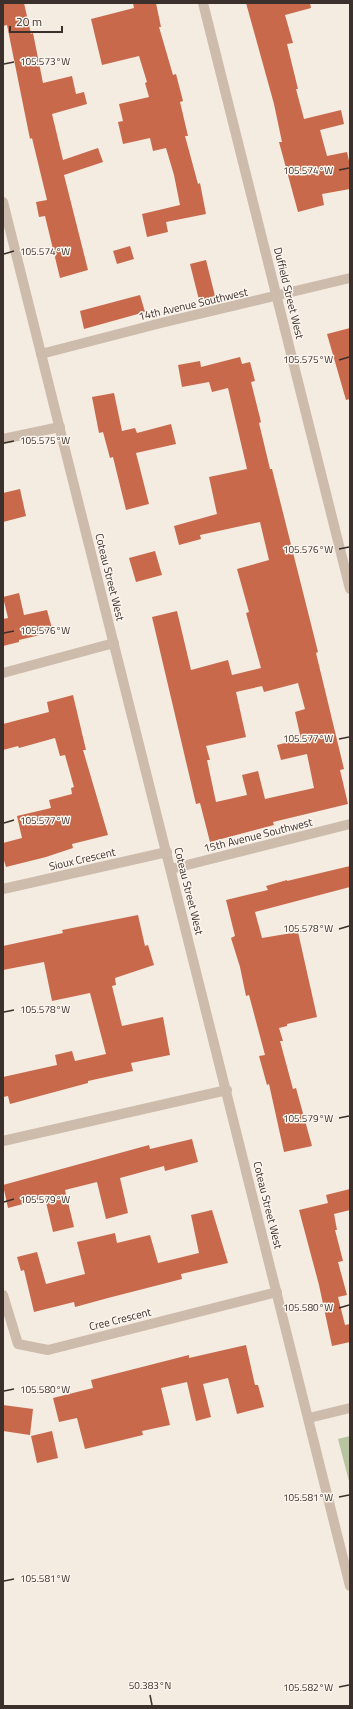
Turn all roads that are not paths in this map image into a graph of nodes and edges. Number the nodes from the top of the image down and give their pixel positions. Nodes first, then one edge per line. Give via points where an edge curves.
1 (203, 3) edge
2 (3, 205) edge
3 (350, 278) edge
4 (278, 296) junction
5 (41, 354) junction
6 (60, 427) junction
7 (3, 439) edge
8 (350, 589) edge
9 (114, 643) junction
10 (3, 673) edge
11 (350, 824) edge
12 (167, 852) junction
13 (171, 869) junction
14 (3, 889) edge
15 (227, 1090) junction
16 (3, 1141) edge
17 (277, 1292) junction
18 (3, 1295) edge
19 (350, 1408) edge
20 (309, 1418) junction
21 (350, 1586) edge

1 - 4 street, Duffield Street West
2 - 5 street, Coteau Street West
3 - 4 street, 14th Avenue Southwest
4 - 5 street, 14th Avenue Southwest
4 - 8 street, Duffield Street West
5 - 6 street, Coteau Street West
6 - 7 street
6 - 9 street, Coteau Street West
9 - 10 street
9 - 12 street, Coteau Street West
11 - 13 street, 15th Avenue Southwest
12 - 13 street, Coteau Street West
12 - 14 street, Sioux Crescent
13 - 15 street, Coteau Street West
15 - 16 street
15 - 17 street, Coteau Street West
17 - 18 street, Cree Crescent via 48,1350 18,1344
17 - 20 street, Coteau Street West
19 - 20 street
20 - 21 street, Coteau Street West

